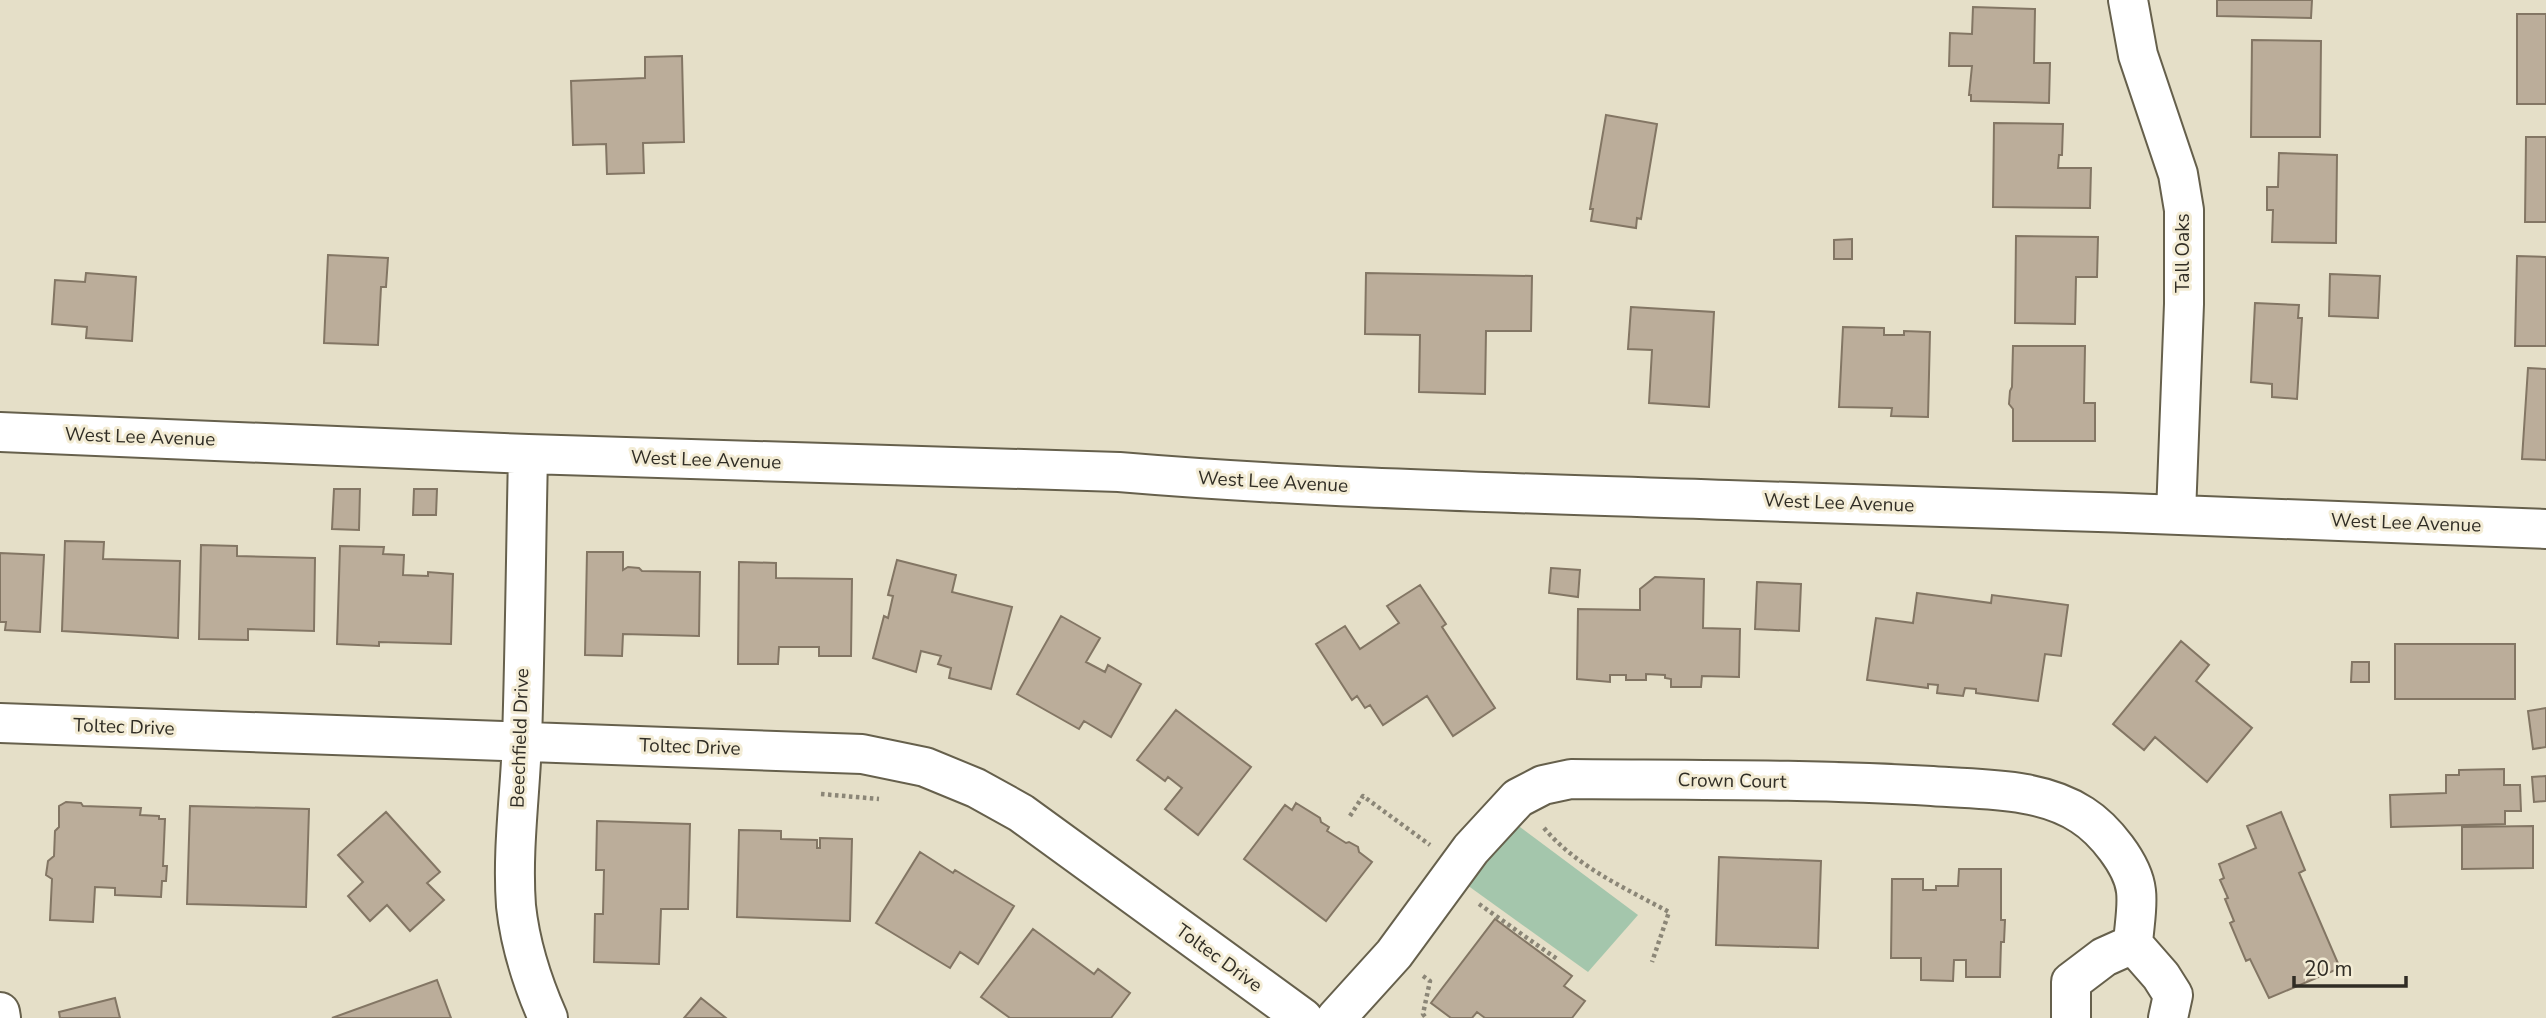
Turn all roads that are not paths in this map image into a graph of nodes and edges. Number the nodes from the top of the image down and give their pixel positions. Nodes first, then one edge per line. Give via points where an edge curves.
1 (2129, 0) edge
2 (0, 432) edge
3 (528, 454) junction
4 (2176, 514) junction
5 (2546, 528) edge
6 (0, 723) edge
7 (522, 742) junction
8 (2133, 944) junction
9 (0, 1012) edge
10 (1, 1018) edge
11 (548, 1018) edge
12 (1303, 1018) edge
13 (1336, 1018) edge
14 (2071, 1018) edge
15 (2168, 1018) edge

1 - 4 street, Tall Oaks via 2138,55 2178,174 2184,210
2 - 3 street, West Lee Avenue
3 - 4 street, West Lee Avenue via 1119,472 1454,491
3 - 7 street, Beechfield Drive
4 - 5 street, West Lee Avenue
6 - 7 street, Toltec Drive
7 - 11 street, Beechfield Drive via 514,860 517,908 538,996
7 - 12 street, Toltec Drive via 862,754 925,767 1021,813
8 - 13 street, Crown Court via 2136,890 2124,860 2081,814 2056,803 2016,792 1867,782 1571,779 1543,785 1518,798 1471,849 1394,954
8 - 14 street via 2104,957 2071,982
8 - 15 street via 2172,995
9 - 10 street

